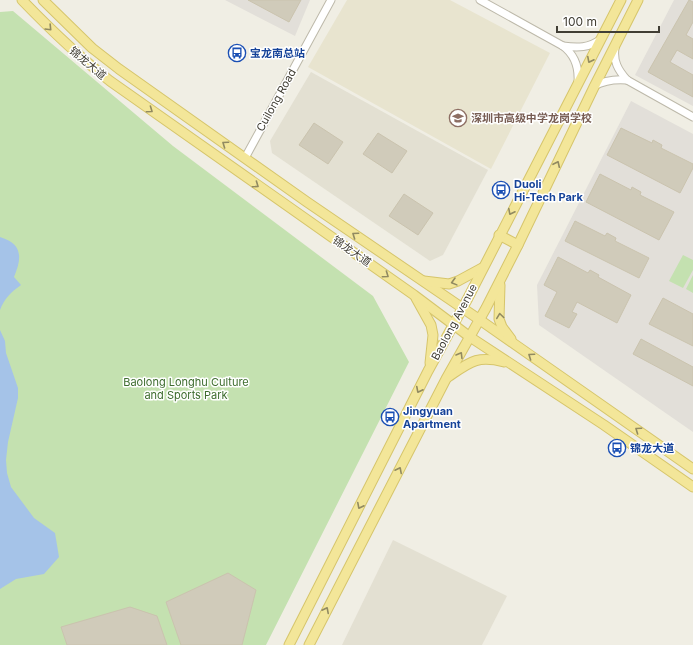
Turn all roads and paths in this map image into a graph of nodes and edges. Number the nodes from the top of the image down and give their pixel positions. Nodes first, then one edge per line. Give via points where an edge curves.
1 (22, 0) edge
2 (43, 0) edge
3 (331, 0) edge
4 (480, 0) edge
5 (621, 0) edge
6 (638, 0) edge
7 (601, 39) junction
8 (616, 44) junction
9 (563, 46) junction
10 (627, 80) junction
11 (577, 84) junction
12 (594, 87) junction
13 (693, 117) edge
14 (245, 158) junction
15 (499, 235) junction
16 (518, 245) junction
17 (482, 268) junction
18 (500, 280) junction
19 (422, 281) junction
20 (414, 295) junction
21 (461, 308) junction
22 (480, 320) junction
23 (453, 324) junction
24 (470, 337) junction
25 (517, 346) junction
26 (510, 363) junction
27 (428, 371) junction
28 (446, 379) junction
29 (693, 469) edge
30 (693, 487) edge
31 (289, 645) edge
32 (308, 645) edge

1 -> 20 main road, 锦龙大道 via 65,44 110,81
14 -> 2 main road, 锦龙大道 via 92,48
3 - 14 street, Cuilong Road
4 - 9 street
5 - 7 main road, Baolong Avenue
6 - 8 main road, Baolong Avenue
7 - 9 street via 595,44 580,48
7 -> 11 main road, Baolong Avenue
8 - 10 street via 616,63 620,73
8 - 12 main road, Baolong Avenue
9 - 11 street via 575,58 578,67
10 - 12 street via 610,80
10 - 13 street
11 -> 15 main road, Baolong Avenue
16 -> 12 main road, Baolong Avenue
19 -> 14 main road, 锦龙大道
15 - 16 main road
15 - 17 main road, Baolong Avenue
16 - 18 main road, Baolong Avenue
17 -> 19 main road via 449,284
17 - 21 main road, Baolong Avenue
18 - 22 main road, Baolong Avenue
25 -> 18 main road via 499,319
19 - 21 main road, 锦龙大道
20 - 23 main road, 锦龙大道
20 - 27 main road via 431,325 433,335
21 - 22 main road, 锦龙大道
21 - 23 main road, Baolong Avenue
22 - 24 main road, Baolong Avenue
22 - 25 main road, 锦龙大道
23 - 24 main road, 锦龙大道
23 - 27 main road, Baolong Avenue
24 - 26 main road, 锦龙大道
28 -> 24 main road, Baolong Avenue
29 -> 25 main road, 锦龙大道
26 - 28 main road via 484,358 476,360
26 - 30 main road, 锦龙大道
27 -> 31 main road, Baolong Avenue
32 -> 28 main road, Baolong Avenue

